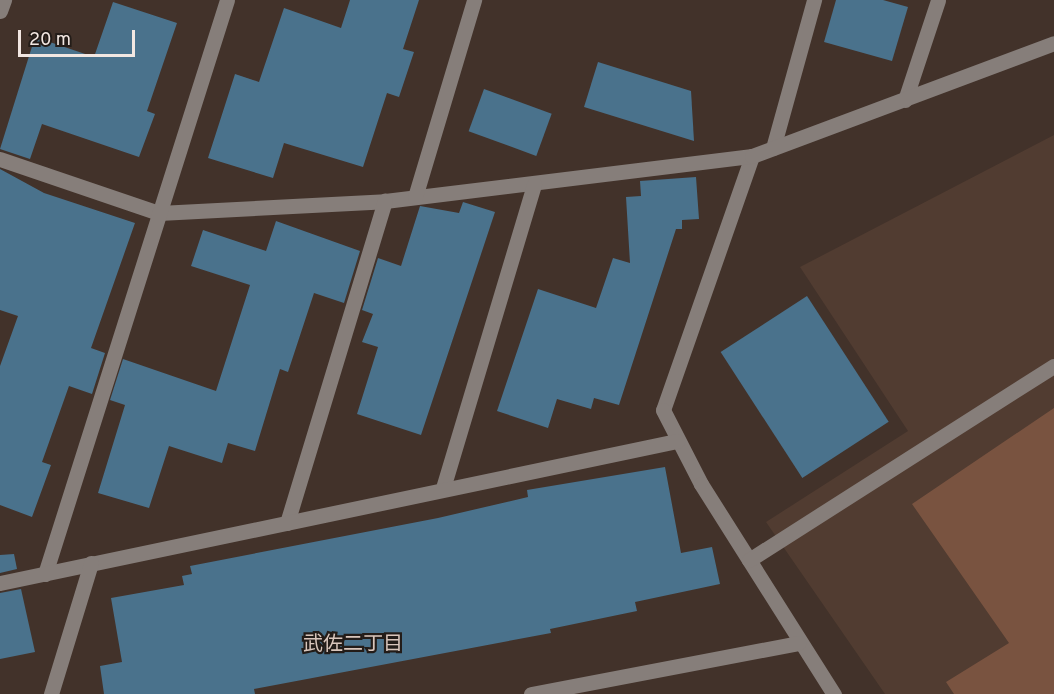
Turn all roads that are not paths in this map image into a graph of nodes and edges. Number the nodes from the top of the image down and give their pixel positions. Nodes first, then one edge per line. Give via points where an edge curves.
1 (4, 0) edge
2 (226, 0) edge
3 (474, 0) edge
4 (814, 0) edge
5 (938, 0) edge
6 (0, 11) edge
7 (1054, 43) edge
8 (905, 100) junction
9 (773, 148) junction
10 (752, 156) junction
11 (0, 159) edge
12 (534, 184) junction
13 (415, 197) junction
14 (385, 201) junction
15 (159, 213) junction
16 (1054, 366) edge
17 (677, 441) junction
18 (443, 488) junction
19 (287, 523) junction
20 (749, 560) junction
21 (91, 563) junction
22 (45, 574) junction
23 (0, 583) edge
24 (798, 643) junction
25 (51, 694) edge
26 (531, 694) edge
27 (834, 694) edge

1 - 6 street
2 - 15 street
3 - 13 street
4 - 9 street
5 - 8 street
7 - 8 street
8 - 9 street
9 - 10 street
10 - 12 street
10 - 17 street via 663,410
11 - 15 street
12 - 13 street
12 - 18 street
13 - 14 street
14 - 15 street
14 - 19 street
15 - 22 street
16 - 20 street
17 - 18 street
17 - 20 street
18 - 19 street
19 - 21 street
20 - 24 street
21 - 22 street
21 - 25 street
22 - 23 street
24 - 26 street
24 - 27 street

